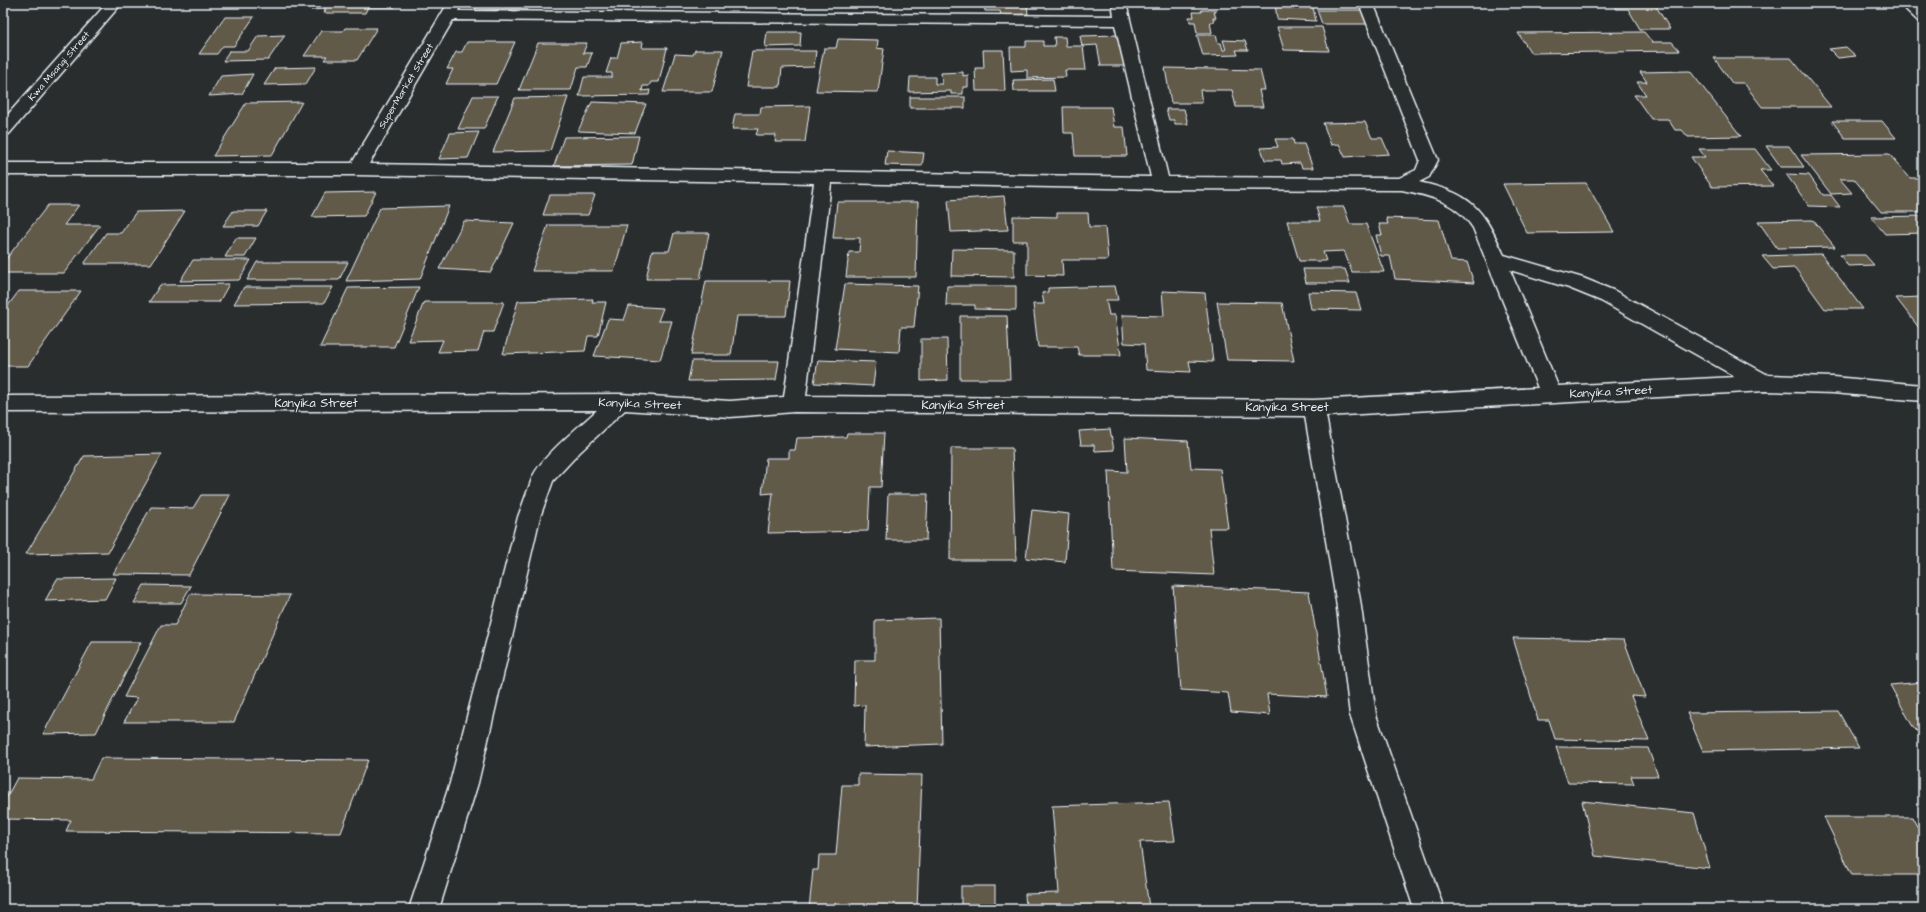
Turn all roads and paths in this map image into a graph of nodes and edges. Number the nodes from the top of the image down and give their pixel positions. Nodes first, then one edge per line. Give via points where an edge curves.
1 (115, 3) edge
2 (1119, 3) edge
3 (1366, 3) edge
4 (1906, 3) edge
5 (452, 9) edge
6 (1923, 18) edge
7 (1122, 21) junction
8 (3, 130) edge
9 (3, 169) edge
10 (357, 169) junction
11 (822, 178) junction
12 (1161, 183) junction
13 (1402, 184) junction
14 (1496, 259) junction
15 (1765, 383) junction
16 (1923, 393) edge
17 (1551, 395) junction
18 (620, 402) junction
19 (3, 404) edge
20 (794, 404) junction
21 (1314, 408) junction
22 (424, 909) edge
23 (1429, 909) edge

1 - 8 street, Kwa Msangi Street
2 - 7 street
3 - 13 street via 1429,160 1423,173
4 - 6 street
5 - 7 street
5 - 10 street, SuperMarket Street
7 - 12 street
9 - 10 street
10 - 11 street
11 - 12 street
11 - 20 street
12 - 13 street
13 - 14 street via 1441,193 1459,202 1473,214 1482,227
14 - 15 street via 1576,283 1608,296
14 - 17 street
15 - 16 street, Kanyika Street via 1833,385
15 - 17 street, Kanyika Street
17 - 21 street, Kanyika Street
18 - 19 street, Kanyika Street
18 - 20 street, Kanyika Street via 730,409
18 - 22 street via 544,476 529,518 464,783
20 - 21 street, Kanyika Street
21 - 23 street via 1348,600 1363,715

